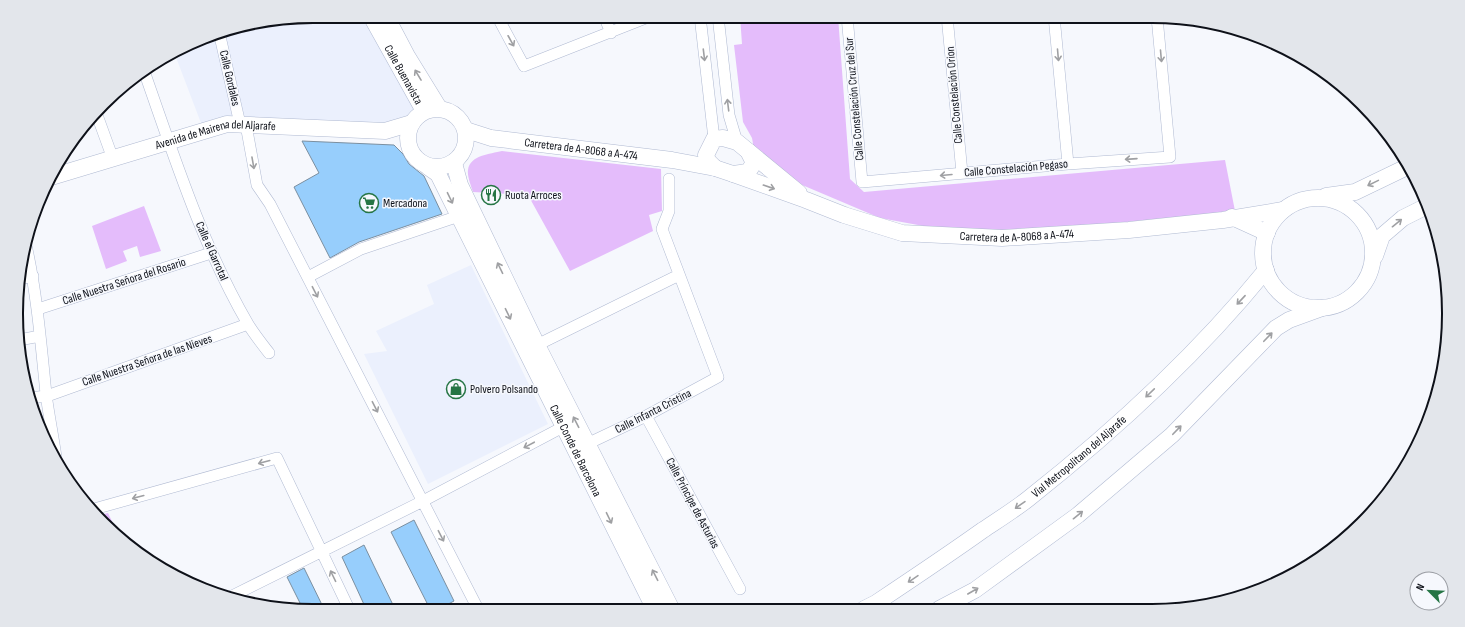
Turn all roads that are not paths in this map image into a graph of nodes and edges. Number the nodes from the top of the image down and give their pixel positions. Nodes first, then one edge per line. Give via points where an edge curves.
1 (375, 23) edge
2 (390, 23) edge
3 (501, 23) edge
4 (607, 23) edge
5 (635, 23) edge
6 (701, 23) edge
7 (719, 23) edge
8 (848, 23) edge
9 (948, 23) edge
10 (1055, 23) edge
11 (1158, 23) edge
12 (611, 33) junction
13 (221, 38) edge
14 (146, 76) edge
15 (431, 110) junction
16 (98, 119) edge
17 (412, 123) junction
18 (243, 124) junction
19 (466, 130) junction
20 (385, 131) junction
21 (491, 138) junction
22 (169, 141) junction
23 (713, 142) junction
24 (408, 144) junction
25 (743, 147) junction
26 (466, 148) junction
27 (112, 159) junction
28 (672, 160) junction
29 (454, 163) junction
30 (1068, 164) junction
31 (428, 167) junction
32 (715, 168) junction
33 (1403, 169) edge
34 (962, 173) junction
35 (733, 174) junction
36 (58, 175) edge
37 (669, 179) dead end
38 (862, 182) joint
39 (1312, 198) junction
40 (806, 200) junction
41 (1422, 208) edge
42 (1283, 210) junction
43 (459, 216) junction
44 (1232, 217) junction
45 (1267, 232) junction
46 (211, 253) junction
47 (29, 258) edge
48 (1371, 268) junction
49 (1266, 270) junction
50 (679, 275) junction
51 (33, 276) junction
52 (308, 277) junction
53 (25, 278) edge
54 (1322, 308) junction
55 (38, 309) junction
56 (248, 324) junction
57 (40, 336) junction
58 (24, 339) edge
59 (537, 345) junction
60 (268, 353) dead end
61 (47, 396) junction
62 (35, 397) edge
63 (646, 416) junction
64 (563, 427) junction
65 (54, 444) edge
66 (587, 444) junction
67 (423, 501) junction
68 (98, 508) edge
69 (321, 552) junction
70 (740, 589) dead end
71 (237, 594) edge
72 (347, 604) edge
73 (476, 604) edge
74 (651, 604) edge
75 (669, 604) edge
76 (874, 604) edge
77 (948, 604) edge

1 - 15 main road, Calle Buenavista
15 -> 2 main road, Calle Buenavista
3 -> 12 street via 524,66
4 - 12 street
5 - 12 street
6 -> 23 street
25 -> 7 street via 729,115
8 - 38 street, Calle Constelación Cruz del Sur
9 - 34 street, Calle Constelación Orion
10 -> 30 street
11 -> 30 street, Calle Constelación Pegaso via 1170,157
13 - 18 street, Calle Gordales
14 - 22 street, Calle el Garrotal
15 - 17 main road via 417,116
15 - 19 main road via 454,113
16 - 27 street
17 - 20 main road
17 - 24 main road
18 - 20 main road, Avenida de Mairena del Aljarafe
18 - 22 main road, Avenida de Mairena del Aljarafe via 227,124
18 -> 52 street, Calle Gordales via 257,185 270,204
19 - 21 main road, Carretera de A-8068 a A-474
19 - 26 main road
20 - 24 main road
21 - 26 main road
21 - 28 main road, Carretera de A-8068 a A-474
22 - 27 main road, Avenida de Mairena del Aljarafe
22 - 46 street, Calle el Garrotal
23 - 25 main road via 722,138
23 - 28 main road, Carretera de A-8068 a A-474
23 - 32 main road via 706,155
24 - 31 main road via 414,157
25 - 35 main road via 754,163 748,172
25 - 40 main road, Carretera de A-8068 a A-474
26 - 29 main road
27 - 36 main road, Avenida de Mairena del Aljarafe
28 - 32 main road, Carretera de A-8068 a A-474
29 - 31 main road via 442,168
59 -> 29 main road, Calle Conde de Barcelona via 460,185
30 - 34 street, Calle Constelación Pegaso
31 -> 43 main road, Calle Conde de Barcelona via 438,174
32 - 35 main road
33 -> 39 main road via 1355,192
34 -> 38 street, Calle Constelación Pegaso
35 -> 40 main road, Carretera de A-8068 a A-474
37 - 50 street via 669,211 662,230
39 - 42 main road
39 - 48 main road via 1339,202 1363,220 1373,248
40 - 44 main road, Carretera de A-8068 a A-474 via 902,233 1002,238 1129,230
48 -> 41 main road via 1382,236 1403,218
42 - 44 main road, Carretera de A-8068 a A-474
42 - 45 main road
43 - 52 street via 361,249
43 -> 64 main road, Calle Conde de Barcelona
44 - 45 main road
45 - 49 main road via 1263,251
46 - 55 street, Calle Nuestra Señora del Rosario
46 - 56 street, Calle el Garrotal
47 - 51 street
48 - 54 main road via 1359,290 1340,303
49 - 54 main road via 1272,283 1290,300 1308,307
49 -> 76 main road, Vial Metropolitano del Aljarafe via 1189,356 1112,429 1027,500
50 - 59 street
50 - 63 street, Calle Infanta Cristina via 718,377
51 - 53 street
51 - 55 street
52 -> 67 street, Calle Gordales
77 -> 54 main road via 975,590 1078,516 1172,435 1276,328 1289,320
55 - 57 street
56 - 60 street, Calle el Garrotal
56 - 61 street, Calle Nuestra Señora de las Nieves
57 - 58 street
57 - 61 street
66 -> 59 main road, Calle Conde de Barcelona
61 - 62 street, Calle Nuestra Señora de las Nieves
61 - 65 street
63 - 66 street, Calle Infanta Cristina
63 - 70 street, Calle Príncipe de Asturias
64 -> 67 street
64 -> 74 main road, Calle Conde de Barcelona
75 -> 66 main road, Calle Conde de Barcelona
67 - 69 street
67 -> 73 street, Calle Gordales
69 -> 68 street via 277,458
69 - 71 street
72 -> 69 street

